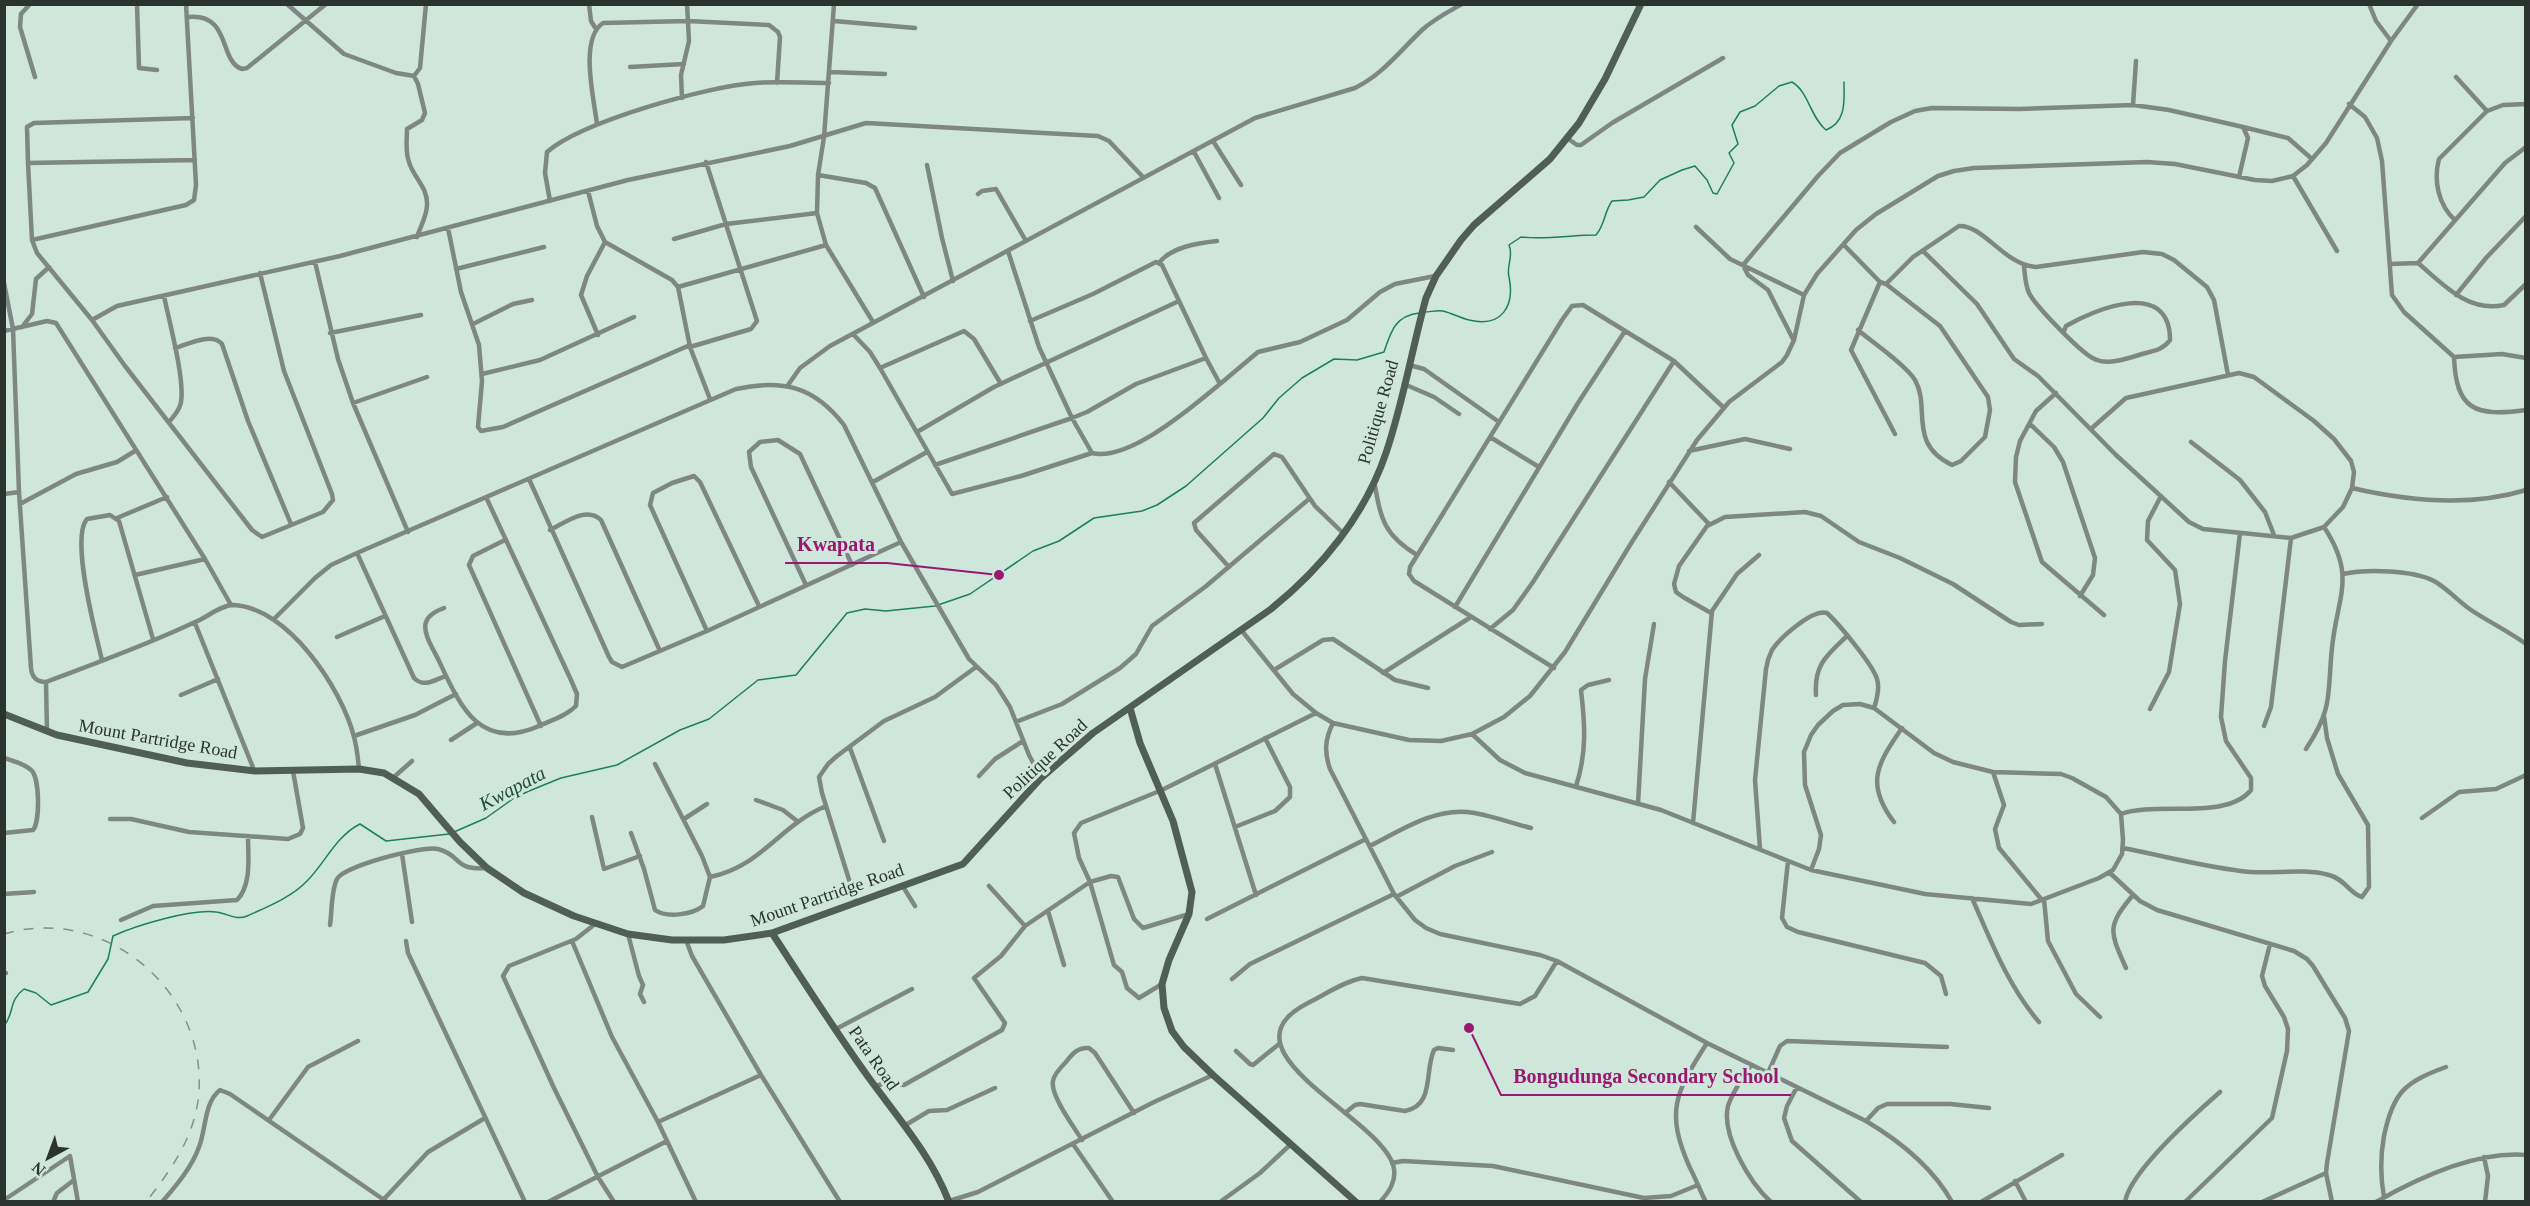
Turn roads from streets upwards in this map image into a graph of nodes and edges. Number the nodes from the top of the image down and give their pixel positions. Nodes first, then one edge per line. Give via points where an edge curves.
1 (30, 4) edge
2 (137, 4) edge
3 (186, 4) edge
4 (287, 4) edge
5 (326, 4) edge
6 (426, 4) edge
7 (589, 4) edge
8 (687, 4) edge
9 (834, 4) edge
10 (1462, 4) edge
11 (1641, 4) edge
12 (2369, 4) edge
13 (2418, 4) edge
14 (188, 17) junction
15 (688, 21) junction
16 (834, 21) junction
17 (308, 22) junction
18 (915, 28) dead end
19 (596, 29) junction
20 (2391, 41) junction
21 (1723, 58) dead end
22 (2136, 61) dead end
23 (684, 64) junction
24 (630, 67) dead end
25 (157, 70) dead end
26 (830, 72) junction
27 (885, 74) dead end
28 (414, 76) junction
29 (35, 77) dead end
30 (2456, 77) dead end
31 (777, 83) junction
32 (829, 83) junction
33 (681, 98) junction
34 (2349, 104) junction
35 (2526, 104) edge
36 (2133, 105) junction
37 (2487, 111) junction
38 (193, 118) junction
39 (597, 124) junction
40 (2243, 127) junction
41 (824, 137) junction
42 (1567, 138) junction
43 (1213, 141) junction
44 (2526, 147) edge
45 (1194, 152) junction
46 (2312, 159) junction
47 (195, 160) junction
48 (706, 162) junction
49 (28, 163) junction
50 (927, 165) dead end
51 (818, 175) junction
52 (2293, 176) junction
53 (1143, 177) junction
54 (2239, 177) junction
55 (1241, 185) dead end
56 (588, 191) junction
57 (978, 194) dead end
58 (1219, 198) dead end
59 (550, 201) junction
60 (817, 213) junction
61 (2526, 216) edge
62 (2455, 220) junction
63 (726, 224) junction
64 (1696, 227) dead end
65 (447, 228) junction
66 (417, 237) junction
67 (674, 239) dead end
68 (32, 240) junction
69 (1026, 241) junction
70 (1217, 241) dead end
71 (605, 242) junction
72 (1844, 244) junction
73 (826, 245) junction
74 (544, 247) dead end
75 (1008, 250) junction
76 (2337, 250) dead end
77 (1923, 251) junction
78 (315, 262) junction
79 (1159, 263) junction
80 (2418, 263) junction
81 (2390, 264) junction
82 (1743, 265) junction
83 (2024, 266) junction
84 (49, 267) junction
85 (456, 269) junction
86 (742, 269) junction
87 (260, 273) junction
88 (1436, 276) junction
89 (954, 281) junction
90 (4, 283) edge
91 (1883, 283) junction
92 (2526, 284) edge
93 (678, 287) junction
94 (1804, 295) junction
95 (2456, 295) junction
96 (164, 296) junction
97 (924, 297) junction
98 (532, 300) dead end
99 (1179, 301) junction
100 (421, 315) dead end
101 (634, 317) dead end
102 (92, 320) junction
103 (1030, 321) junction
104 (873, 322) junction
105 (473, 324) junction
106 (22, 327) junction
107 (13, 329) junction
108 (1858, 330) junction
109 (4, 331) edge
110 (1625, 331) junction
111 (2064, 332) junction
112 (330, 333) junction
113 (598, 334) junction
114 (853, 334) junction
115 (1794, 340) junction
116 (690, 346) junction
117 (175, 348) junction
118 (2454, 357) junction
119 (1206, 358) junction
120 (2526, 358) edge
121 (1674, 361) junction
122 (1046, 363) junction
123 (1408, 365) junction
124 (880, 368) junction
125 (482, 374) junction
126 (2228, 375) junction
127 (428, 377) dead end
128 (1001, 384) junction
129 (1220, 384) junction
130 (1404, 384) junction
131 (788, 386) junction
132 (2056, 393) junction
133 (710, 399) junction
134 (353, 403) junction
135 (1724, 407) junction
136 (2526, 410) edge
137 (1459, 414) dead end
138 (1072, 418) junction
139 (169, 422) junction
140 (1499, 422) junction
141 (2030, 424) junction
142 (2092, 428) junction
143 (917, 432) junction
144 (1896, 434) dead end
145 (1490, 436) junction
146 (2191, 442) dead end
147 (1790, 449) dead end
148 (135, 451) junction
149 (1689, 451) junction
150 (927, 452) junction
151 (1092, 453) junction
152 (935, 465) junction
153 (1539, 467) junction
154 (529, 479) junction
155 (1374, 481) junction
156 (873, 482) junction
157 (1669, 482) junction
158 (2352, 488) junction
159 (2526, 490) edge
160 (19, 492) junction
161 (4, 494) edge
162 (2161, 496) junction
163 (167, 497) junction
164 (486, 497) junction
165 (1309, 499) junction
166 (20, 504) junction
167 (117, 518) junction
168 (291, 524) junction
169 (1709, 524) junction
170 (2324, 527) junction
171 (550, 530) junction
172 (408, 532) junction
173 (2240, 533) junction
174 (1344, 534) junction
175 (2274, 535) junction
176 (2291, 538) junction
177 (505, 540) junction
178 (901, 542) junction
179 (357, 553) junction
180 (1418, 555) junction
181 (1759, 555) dead end
182 (205, 559) junction
183 (852, 565) junction
184 (1229, 567) junction
185 (2343, 574) junction
186 (135, 575) junction
187 (806, 585) junction
188 (2080, 596) junction
189 (231, 605) junction
190 (759, 606) junction
191 (1455, 607) junction
192 (444, 608) dead end
193 (1711, 613) junction
194 (2104, 615) dead end
195 (386, 616) junction
196 (1471, 617) junction
197 (274, 619) junction
198 (195, 623) junction
199 (1654, 624) dead end
200 (2042, 624) dead end
201 (1490, 628) junction
202 (706, 631) junction
203 (1242, 631) junction
204 (337, 637) dead end
205 (1846, 637) junction
206 (153, 639) junction
207 (2526, 644) edge
208 (660, 651) junction
209 (102, 660) junction
210 (976, 667) junction
211 (1554, 668) junction
212 (1274, 670) junction
213 (1383, 673) junction
214 (446, 676) junction
215 (218, 680) junction
216 (1609, 680) dead end
217 (46, 682) junction
218 (1428, 688) dead end
219 (456, 694) junction
220 (181, 695) dead end
221 (1815, 695) dead end
222 (1130, 708) junction
223 (1874, 708) junction
224 (2150, 709) dead end
225 (1316, 713) junction
226 (4, 714) edge
227 (2324, 716) junction
228 (1016, 722) junction
229 (477, 723) junction
230 (1333, 723) junction
231 (541, 726) junction
232 (2264, 726) dead end
233 (1902, 728) junction
234 (47, 732) junction
235 (1472, 734) junction
236 (354, 736) junction
237 (1265, 738) junction
238 (451, 740) dead end
239 (1023, 741) junction
240 (850, 748) junction
241 (2306, 749) dead end
242 (4, 758) edge
243 (412, 761) dead end
244 (655, 764) dead end
245 (1215, 764) junction
246 (359, 769) junction
247 (255, 771) junction
248 (293, 771) junction
249 (1993, 772) junction
250 (2526, 775) edge
251 (979, 776) dead end
252 (394, 777) junction
253 (1041, 778) junction
254 (1576, 786) junction
255 (1162, 790) junction
256 (756, 800) dead end
257 (707, 804) dead end
258 (1638, 804) junction
259 (826, 806) junction
260 (2121, 814) junction
261 (592, 817) dead end
262 (2422, 818) dead end
263 (110, 819) dead end
264 (684, 819) junction
265 (797, 821) junction
266 (1894, 822) dead end
267 (1693, 823) junction
268 (1235, 827) junction
269 (1531, 828) dead end
270 (4, 833) edge
271 (631, 833) dead end
272 (248, 836) junction
273 (1366, 839) junction
274 (884, 842) dead end
275 (1370, 846) junction
276 (2123, 848) junction
277 (1760, 849) junction
278 (1492, 852) dead end
279 (402, 854) junction
280 (640, 856) junction
281 (1788, 861) junction
282 (963, 864) joint
283 (488, 868) junction
284 (1811, 870) junction
285 (2110, 873) junction
286 (710, 877) junction
287 (1090, 882) junction
288 (902, 885) junction
289 (989, 886) dead end
290 (5, 892) edge
291 (34, 892) dead end
292 (1256, 895) junction
293 (1395, 896) junction
294 (2133, 896) junction
295 (1972, 898) junction
296 (2043, 900) junction
297 (856, 902) junction
298 (915, 906) dead end
299 (1047, 911) junction
300 (1189, 914) junction
301 (1207, 918) dead end
302 (121, 920) dead end
303 (412, 922) dead end
304 (595, 924) junction
305 (330, 925) dead end
306 (1025, 926) junction
307 (772, 933) junction
308 (628, 934) junction
309 (686, 940) junction
310 (406, 941) dead end
311 (572, 941) junction
312 (2270, 944) junction
313 (1557, 961) junction
314 (1064, 965) dead end
315 (2126, 968) dead end
316 (1232, 979) dead end
317 (1162, 984) junction
318 (912, 989) dead end
319 (1946, 994) dead end
320 (644, 1002) dead end
321 (2100, 1017) dead end
322 (2039, 1023) dead end
323 (836, 1029) junction
324 (358, 1041) dead end
325 (1707, 1043) junction
326 (1279, 1044) junction
327 (1947, 1047) dead end
328 (1453, 1050) dead end
329 (1236, 1051) dead end
330 (1751, 1065) junction
331 (2446, 1067) dead end
332 (1768, 1073) junction
333 (760, 1075) junction
334 (1213, 1075) junction
335 (876, 1086) junction
336 (1797, 1087) junction
337 (995, 1088) dead end
338 (2220, 1092) dead end
339 (1989, 1108) dead end
340 (1134, 1113) junction
341 (1345, 1113) junction
342 (485, 1118) junction
343 (269, 1120) junction
344 (1866, 1120) junction
345 (658, 1122) junction
346 (904, 1126) junction
347 (1082, 1140) junction
348 (667, 1141) junction
349 (1073, 1144) junction
350 (1291, 1144) junction
351 (2062, 1155) dead end
352 (2526, 1155) edge
353 (2484, 1156) junction
354 (1392, 1163) junction
355 (2326, 1173) junction
356 (598, 1177) junction
357 (74, 1180) junction
358 (2015, 1181) junction
359 (1698, 1185) junction
360 (2384, 1197) junction
361 (4, 1200) edge
362 (165, 1200) edge
363 (385, 1200) edge
364 (1644, 1200) edge
365 (938, 1201) edge
366 (949, 1201) edge
367 (53, 1202) edge
368 (78, 1202) edge
369 (525, 1202) edge
370 (548, 1202) edge
371 (614, 1202) edge
372 (696, 1202) edge
373 (840, 1202) edge
374 (1113, 1202) edge
375 (1220, 1202) edge
376 (1356, 1202) edge
377 (1380, 1202) edge
378 (1706, 1202) edge
379 (1771, 1202) edge
380 (1861, 1202) edge
381 (1952, 1202) edge
382 (1982, 1202) edge
383 (2026, 1202) edge
384 (2125, 1202) edge
385 (2185, 1202) edge
386 (2262, 1202) edge
387 (2332, 1202) edge
388 (2376, 1202) edge
389 (2485, 1202) edge

1 - 29 street via 21,14 20,27
2 - 25 street via 139,68
3 - 14 street
4 - 17 street
5 - 17 street
6 - 28 street via 420,68
7 - 19 street
8 - 15 street
9 - 16 street
10 - 43 street via 1423,29 1368,82 1260,115
11 - 42 street, Politique Road via 1605,80
12 - 20 street
13 - 20 street
14 - 17 street via 204,17 211,22 234,64 242,69
14 - 38 street
15 - 19 street via 607,22
15 - 23 street
15 - 31 street via 773,27 780,37
16 - 18 street
16 - 26 street
17 - 28 street via 349,56
19 - 39 street via 589,48
20 - 34 street
21 - 42 street via 1581,145
22 - 36 street
23 - 24 street
23 - 33 street
26 - 27 street
26 - 32 street
28 - 66 street via 426,113 407,129 409,165 421,182 427,202
30 - 37 street
31 - 32 street
31 - 33 street via 755,83
32 - 41 street
33 - 39 street
34 - 46 street
34 - 81 street via 2366,117 2377,138
35 - 37 street via 2503,105
36 - 40 street
36 - 82 street via 1915,111 1840,153
37 - 62 street via 2439,159 2439,198
38 - 47 street
38 - 49 street via 34,123 27,127
39 - 59 street via 547,152 545,173
40 - 46 street via 2288,138
40 - 54 street via 2248,138
41 - 48 street
41 - 51 street
41 - 53 street via 873,123 1098,136 1109,141
42 - 88 street, Politique Road via 1533,176 1474,225
43 - 45 street
43 - 55 street
44 - 62 street via 2505,163
45 - 53 street
45 - 58 street
46 - 52 street
47 - 49 street
47 - 68 street via 195,197 191,203
48 - 56 street
48 - 63 street
49 - 68 street
50 - 89 street
51 - 60 street
51 - 97 street via 875,188
52 - 54 street via 2272,181
52 - 76 street
53 - 69 street
54 - 72 street via 2147,162 1954,171 1927,182 1876,213
56 - 59 street
56 - 71 street
57 - 69 street via 996,189
59 - 65 street
60 - 63 street
60 - 73 street
61 - 95 street
62 - 80 street
63 - 67 street
63 - 86 street
64 - 82 street via 1724,254
65 - 66 street
65 - 85 street
66 - 78 street
68 - 84 street
69 - 75 street
70 - 79 street via 1184,248
71 - 93 street
71 - 113 street via 581,295
72 - 91 street
72 - 94 street
73 - 86 street
73 - 104 street
74 - 85 street
75 - 89 street
75 - 103 street
77 - 83 street via 1956,227 1966,226
77 - 91 street
77 - 132 street via 1977,304 2014,359
78 - 87 street
78 - 112 street
79 - 99 street
79 - 103 street via 1153,262
80 - 81 street
80 - 95 street
81 - 118 street via 2396,304
82 - 94 street
82 - 115 street via 1748,275 1768,290
83 - 111 street via 2027,289 2034,302
83 - 126 street via 2143,252 2174,260 2207,287 2214,300
84 - 102 street
84 - 106 street via 36,279 32,314
85 - 105 street
86 - 93 street
86 - 116 street via 756,324 743,332
87 - 96 street
87 - 168 street via 284,370 332,494 331,504 323,512
88 - 123 street, Politique Road
88 - 129 street via 1395,284 1339,325 1300,342 1257,352
89 - 97 street
90 - 107 street
91 - 108 street
91 - 108 street via 1940,326 1984,390 1990,410 1985,436 1979,445 1952,465 1937,453 1922,425 1914,379
92 - 95 street via 2509,302 2499,306 2473,303
93 - 116 street
94 - 115 street
96 - 102 street via 117,306
96 - 117 street
97 - 104 street
98 - 105 street via 513,304
99 - 119 street
99 - 122 street
100 - 112 street
101 - 113 street
102 - 139 street
103 - 122 street
104 - 114 street
105 - 125 street
106 - 107 street
106 - 148 street via 47,321 56,323
107 - 109 street
107 - 160 street
108 - 144 street via 1851,351
110 - 121 street
110 - 140 street via 1583,305 1572,306
110 - 153 street
111 - 111 street via 2099,361 2158,350 2169,340 2164,315 2141,303 2122,304 2081,317 2066,326
112 - 134 street
113 - 125 street via 540,360
114 - 124 street
114 - 131 street via 813,357
115 - 135 street via 1782,362
116 - 125 street via 503,427 481,431 478,427
116 - 133 street
117 - 139 street via 182,396 179,410
117 - 168 street via 212,338 222,344 248,421
118 - 120 street via 2502,354
118 - 136 street via 2457,389 2474,408 2494,412
119 - 129 street
119 - 138 street via 1136,384
121 - 135 street
121 - 201 street via 1533,582 1513,610
122 - 128 street
122 - 138 street
123 - 130 street, Politique Road
123 - 140 street via 1424,369
124 - 128 street via 964,332 974,339
124 - 143 street
126 - 142 street via 2126,398
126 - 158 street via 2254,376 2334,439 2351,460
127 - 134 street
128 - 143 street
129 - 151 street via 1165,428 1121,448
130 - 137 street
130 - 155 street, Politique Road via 1386,454
131 - 133 street via 756,385
131 - 156 street via 815,396 833,411
132 - 141 street via 2041,405
132 - 142 street
133 - 154 street
134 - 172 street
135 - 149 street
138 - 151 street
138 - 152 street
139 - 168 street via 256,535 262,537
140 - 145 street
141 - 188 street via 2064,462 2095,558 2093,575
141 - 188 street via 2016,457 2014,476 2019,495 2042,562
142 - 162 street
143 - 150 street
145 - 153 street
145 - 180 street
146 - 175 street via 2240,480 2265,512
147 - 149 street via 1745,439
148 - 163 street
148 - 166 street via 117,462 75,474
149 - 157 street
150 - 152 street
150 - 156 street
151 - 152 street via 954,495
153 - 191 street
154 - 164 street
154 - 171 street
155 - 174 street, Politique Road
155 - 180 street via 1377,506 1393,537
156 - 178 street
157 - 169 street
157 - 211 street
158 - 159 street via 2398,496 2474,501
158 - 170 street via 2343,507
160 - 161 street
160 - 166 street
162 - 173 street via 2198,527
162 - 224 street via 2148,521 2146,540 2175,570 2180,604 2169,672
163 - 167 street
163 - 182 street
164 - 172 street
164 - 177 street
165 - 174 street
165 - 184 street
165 - 184 street via 1282,457 1274,454 1258,465 1194,523
166 - 217 street via 32,674 36,680
167 - 186 street
167 - 209 street via 110,514 92,517 82,525 87,603
169 - 193 street via 1679,566 1674,584 1676,592
169 - 200 street via 1725,517 1750,514 1817,514 1859,542 1953,584 2011,622
170 - 176 street
170 - 185 street
171 - 208 street via 612,662 627,666
171 - 208 street via 587,513 601,520
172 - 179 street
173 - 175 street
173 - 260 street via 2220,717 2226,741 2251,778 2251,790 2227,804 2147,808
174 - 203 street, Politique Road via 1296,589
175 - 176 street
176 - 232 street via 2271,707
177 - 231 street via 473,556 469,565
177 - 231 street via 577,694 578,701 570,711
178 - 183 street
178 - 210 street
179 - 195 street
179 - 197 street via 331,565
180 - 191 street via 1410,567 1410,576
181 - 193 street via 1730,584
182 - 186 street
182 - 189 street
183 - 187 street
183 - 187 street via 800,454 778,440 760,442 749,452 751,467
184 - 228 street via 1152,626 1136,654 1120,669 1062,704
185 - 207 street via 2385,572 2432,580
185 - 227 street
186 - 206 street
187 - 190 street
188 - 194 street
189 - 197 street
189 - 198 street
190 - 202 street
190 - 202 street via 700,482 694,476 672,483 653,494 650,505
191 - 196 street
192 - 214 street via 428,618 425,628
193 - 267 street
195 - 204 street
195 - 214 street via 414,678 421,684
196 - 201 street
196 - 213 street
197 - 236 street via 316,663
198 - 206 street
198 - 215 street
199 - 258 street via 1644,691
201 - 211 street
202 - 208 street
203 - 212 street
203 - 222 street, Politique Road
205 - 221 street via 1819,667
205 - 223 street via 1877,679
205 - 277 street via 1830,616 1820,612 1790,632 1768,659 1755,780
206 - 209 street
209 - 217 street
210 - 228 street via 996,685
210 - 240 street via 935,697 884,721
211 - 235 street via 1521,705
212 - 213 street via 1328,638 1340,642
212 - 225 street via 1287,688
213 - 218 street
214 - 219 street
215 - 220 street
215 - 247 street
216 - 254 street via 1581,690 1586,743
217 - 234 street
219 - 229 street
219 - 236 street via 415,715
222 - 253 street, Politique Road via 1099,728
222 - 255 street via 1140,743
223 - 233 street
223 - 284 street via 1860,704 1837,707 1818,725 1806,744 1805,785 1821,835
225 - 230 street
225 - 237 street
226 - 234 street, Mount Partridge Road
227 - 241 street
227 - 276 street via 2338,774 2368,825 2369,887 2362,897 2341,879 2316,872 2244,871
228 - 239 street
229 - 231 street via 490,730 514,734
229 - 238 street
230 - 235 street via 1418,741
230 - 273 street via 1326,759
233 - 249 street via 1942,757
233 - 266 street via 1875,780
234 - 247 street, Mount Partridge Road via 187,763
235 - 254 street via 1516,769
236 - 246 street
237 - 245 street
237 - 268 street via 1290,787 1290,797 1275,811
239 - 251 street via 1004,752
239 - 253 street
240 - 259 street via 828,764 819,777
240 - 274 street
242 - 270 street via 33,771 38,821 33,830
243 - 252 street
244 - 264 street
245 - 255 street
245 - 268 street
246 - 248 street, Mount Partridge Road
246 - 252 street, Mount Partridge Road
247 - 248 street, Mount Partridge Road
248 - 272 street via 302,831 288,839
249 - 260 street via 2066,775 2106,797
249 - 296 street via 2004,806 1995,829 1999,848
250 - 262 street via 2496,789 2459,792
252 - 283 street, Mount Partridge Road via 419,794
253 - 282 street, Politique Road
254 - 258 street
255 - 287 street via 1076,828 1076,846
255 - 300 street via 1191,883
256 - 265 street via 783,810
257 - 264 street
258 - 267 street
259 - 265 street
259 - 297 street
260 - 276 street
261 - 280 street via 604,868
263 - 272 street via 131,819 189,832
264 - 286 street
265 - 286 street via 761,855 727,873
267 - 277 street
268 - 292 street
269 - 275 street via 1476,814 1446,813
271 - 280 street
272 - 302 street via 247,881 237,900 153,906
273 - 275 street
273 - 292 street
275 - 293 street
276 - 285 street
277 - 281 street
278 - 293 street
279 - 283 street via 430,847 444,851 466,868
279 - 303 street
279 - 305 street via 340,875
280 - 286 street via 655,910 661,914 699,909 706,902
281 - 284 street
281 - 319 street via 1782,918 1787,927 1925,963 1941,976
282 - 288 street, Mount Partridge Road
283 - 304 street, Mount Partridge Road via 524,893
284 - 295 street via 1925,894
285 - 294 street
285 - 296 street
287 - 299 street
287 - 300 street via 1118,877 1134,919 1143,928
287 - 317 street via 1112,960 1127,987 1139,998
288 - 297 street, Mount Partridge Road
288 - 298 street
289 - 306 street
290 - 291 street
292 - 301 street
293 - 313 street via 1409,915 1433,932
293 - 316 street via 1250,964
294 - 312 street via 2157,910
294 - 315 street via 2112,930
295 - 296 street via 2026,904
295 - 322 street via 2013,986
296 - 321 street via 2048,941 2076,994
297 - 307 street, Mount Partridge Road
299 - 306 street
299 - 314 street
300 - 317 street via 1168,960
304 - 308 street, Mount Partridge Road
304 - 311 street
306 - 335 street via 1001,956 974,978 1005,1023 1002,1030 904,1085
307 - 309 street, Mount Partridge Road
307 - 323 street, Pata Road
308 - 309 street, Mount Partridge Road
308 - 320 street
309 - 333 street
310 - 342 street via 408,953
311 - 345 street via 616,1046
311 - 356 street via 509,966 502,976
312 - 355 street via 2298,952 2310,962 2348,1026
312 - 385 street via 2262,976 2288,1029 2272,1118
313 - 325 street
313 - 326 street via 1535,996 1517,1005 1372,978 1356,979 1289,1016 1282,1026
317 - 334 street via 1164,1008 1172,1031
318 - 323 street
323 - 335 street, Pata Road
324 - 343 street via 308,1067
325 - 330 street
325 - 359 street via 1680,1089 1675,1116 1677,1136
326 - 329 street via 1253,1065
326 - 341 street via 1291,1065
327 - 332 street via 1787,1041 1780,1046
328 - 341 street via 1434,1050 1425,1096 1417,1107 1405,1111 1360,1104
330 - 332 street
330 - 379 street via 1729,1104 1727,1119 1745,1168
331 - 360 street via 2416,1080 2392,1105 2380,1160
332 - 336 street
333 - 345 street
333 - 373 street
334 - 340 street
334 - 350 street
335 - 346 street, Pata Road
336 - 344 street
336 - 380 street via 1786,1106 1785,1119 1792,1141
337 - 346 street via 947,1110 929,1111
338 - 384 street via 2164,1143 2129,1190
339 - 344 street via 1887,1104
340 - 347 street
340 - 347 street via 1095,1053 1080,1048 1059,1070 1052,1084
341 - 354 street via 1380,1145
342 - 363 street via 428,1152
342 - 369 street
343 - 362 street via 225,1091 217,1092 196,1155
343 - 363 street
344 - 381 street via 1926,1169
345 - 348 street
346 - 366 street, Pata Road via 935,1170
347 - 349 street
348 - 356 street
348 - 372 street
349 - 366 street via 978,1192
349 - 374 street
350 - 375 street
350 - 376 street
351 - 358 street
352 - 353 street
353 - 360 street
353 - 389 street via 2488,1176
354 - 364 street via 1493,1166
354 - 377 street via 1393,1183
355 - 386 street
355 - 387 street
356 - 370 street
356 - 371 street
357 - 361 street via 70,1156
357 - 367 street via 57,1193
357 - 368 street
358 - 382 street
358 - 383 street
359 - 364 street via 1671,1196
359 - 378 street
360 - 388 street
365 - 366 street

